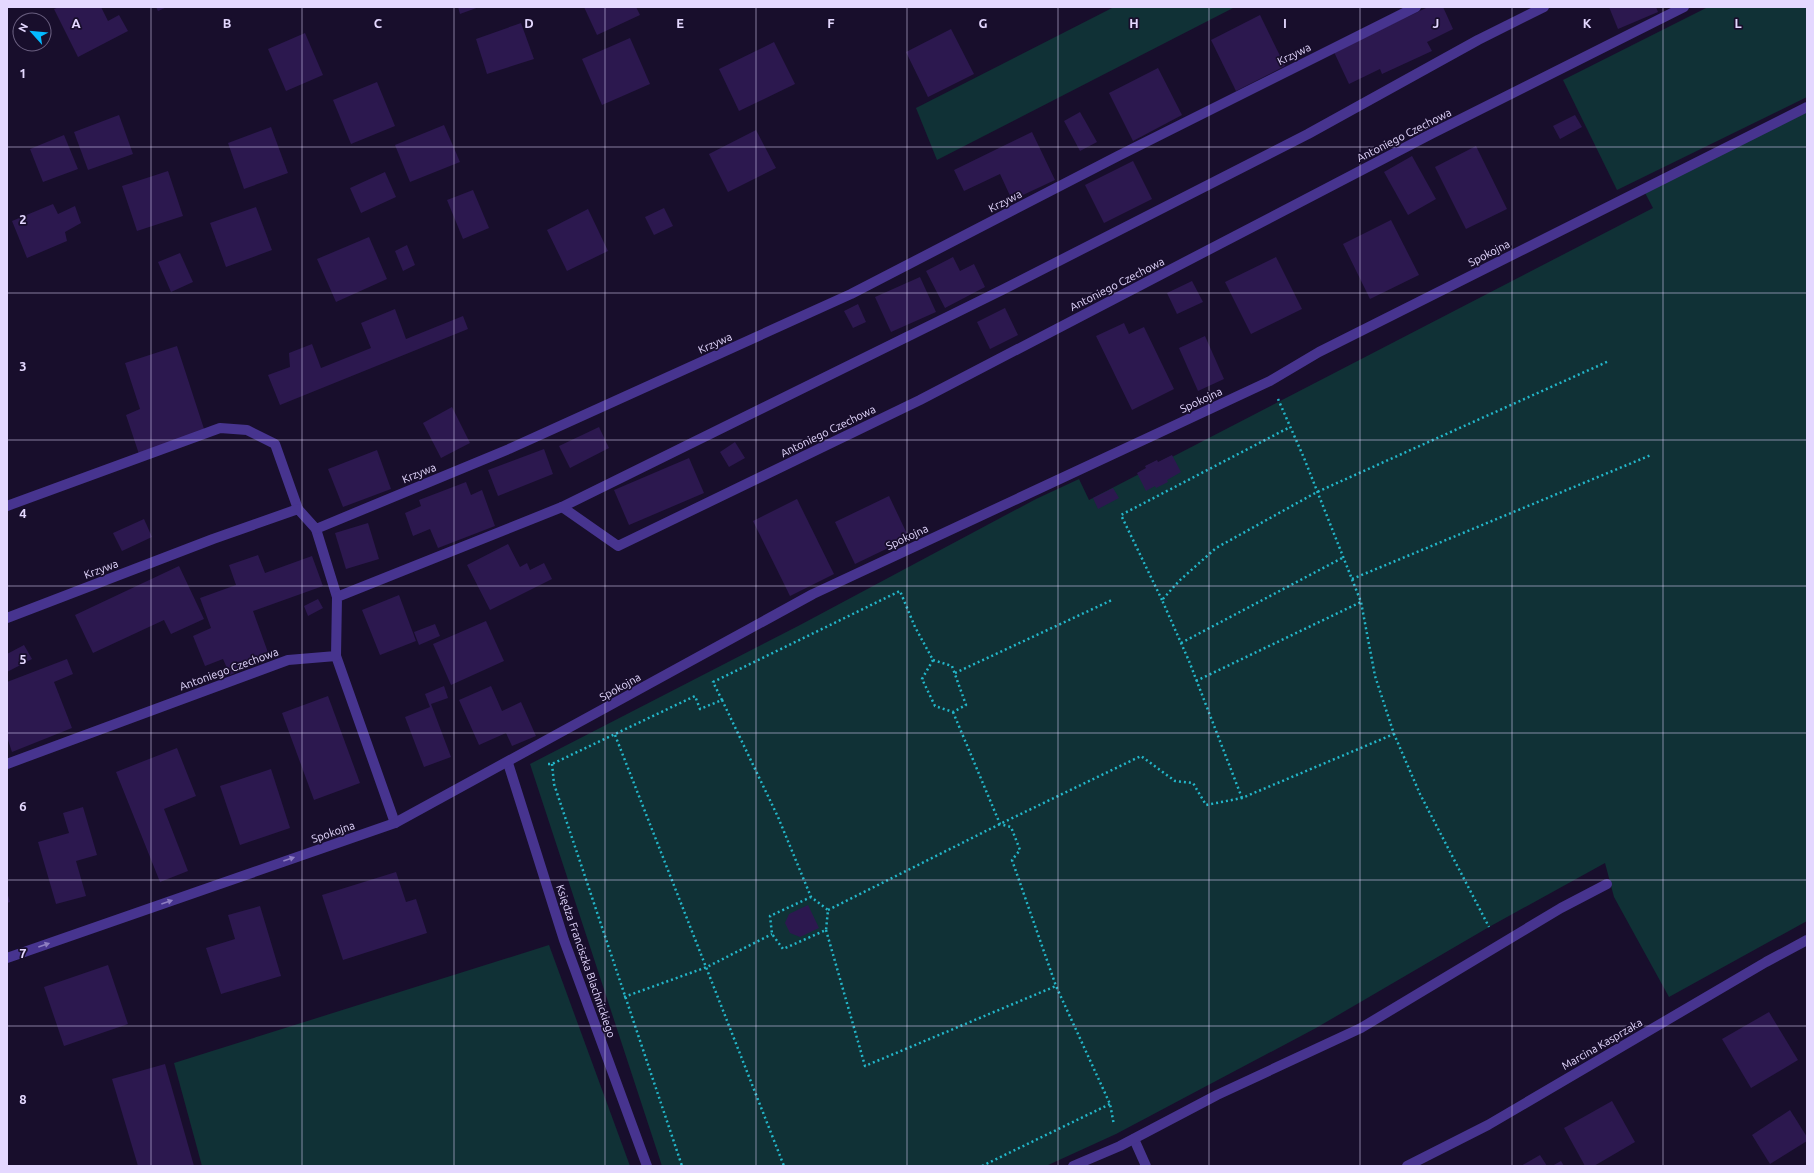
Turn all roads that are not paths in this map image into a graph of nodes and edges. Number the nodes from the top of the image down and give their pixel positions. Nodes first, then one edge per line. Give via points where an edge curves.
1 (1416, 7) edge
2 (1544, 7) edge
3 (1684, 7) edge
4 (1807, 107) edge
5 (7, 506) edge
6 (562, 507) junction
7 (298, 509) junction
8 (316, 528) junction
9 (337, 597) junction
10 (7, 618) edge
11 (336, 656) junction
12 (508, 762) junction
13 (7, 764) edge
14 (395, 823) junction
15 (1607, 884) dead end
16 (1807, 940) edge
17 (7, 958) edge
18 (1134, 1139) junction
19 (647, 1166) edge
20 (1073, 1166) edge
21 (1146, 1166) edge
22 (1407, 1166) edge

1 - 8 street, Krzywa via 850,294 509,449
2 - 6 street via 1478,40 1308,134 1002,290
3 - 6 street, Antoniego Czechowa via 1431,134 920,400 618,546
4 - 12 street, Spokojna via 1319,352 1270,381 813,594
5 - 7 street via 220,428 247,430 275,444
6 - 9 street
7 - 8 street
7 - 10 street, Krzywa
8 - 9 street
9 - 11 street
11 - 13 street, Antoniego Czechowa via 288,660
11 - 14 street
12 - 14 street, Spokojna
12 - 19 street, Księdza Franciszka Blachnickiego via 564,940
17 -> 14 street, Spokojna
15 - 18 street via 1561,908 1361,1028 1224,1092
16 - 22 street, Marcina Kasprzaka via 1488,1126
18 - 20 street
18 - 21 street

